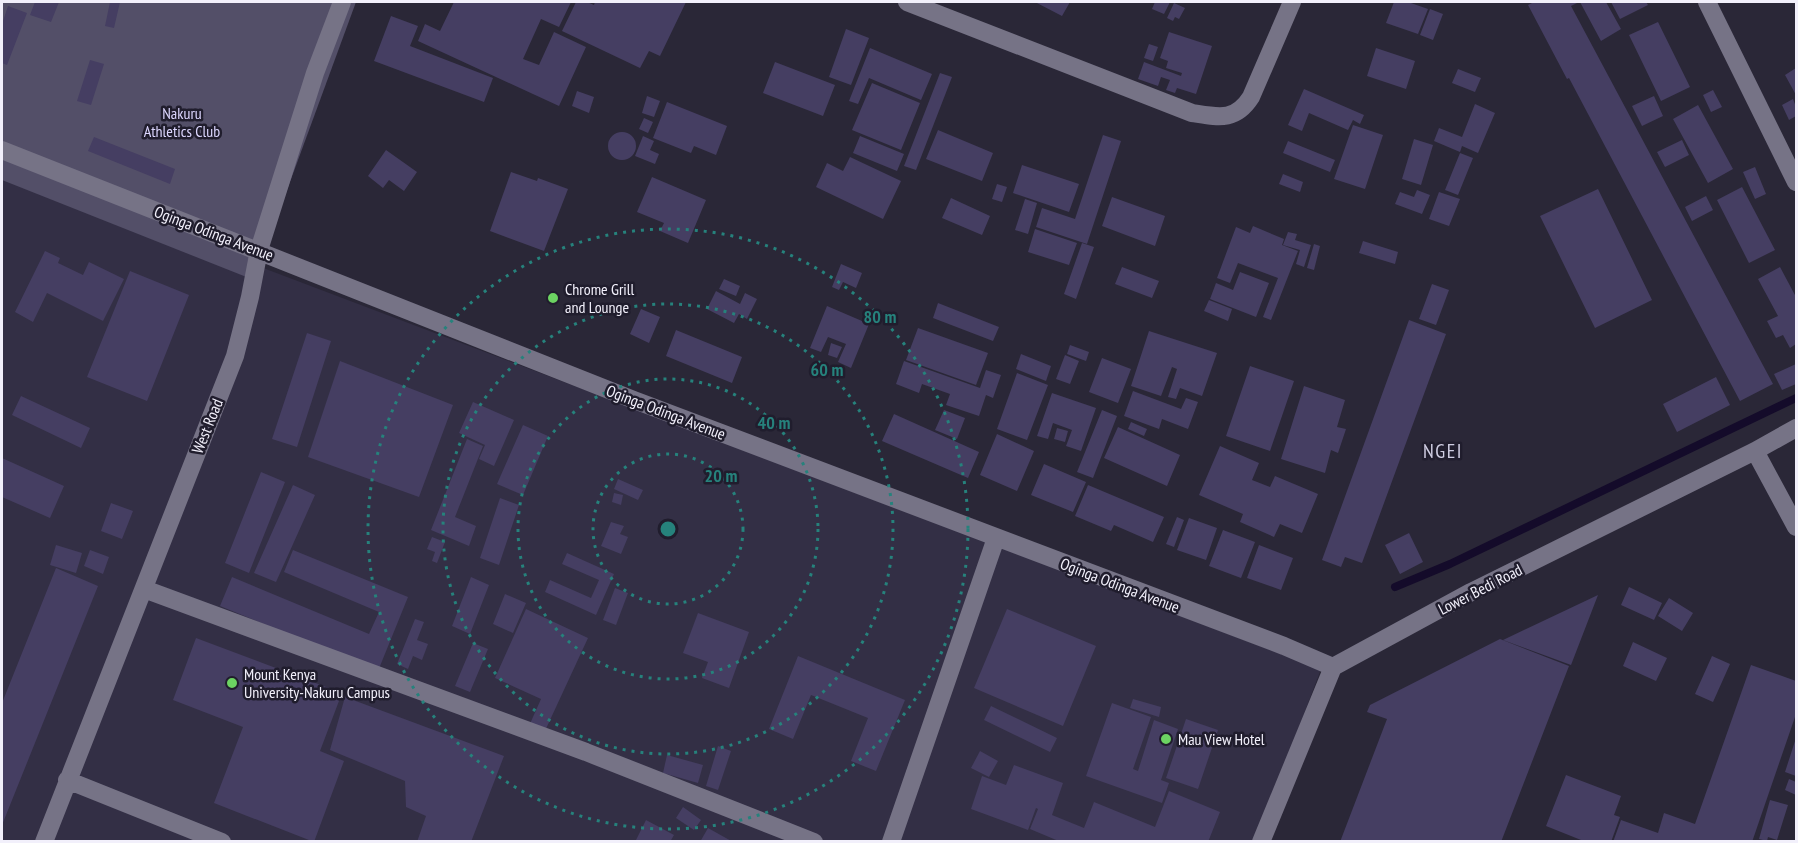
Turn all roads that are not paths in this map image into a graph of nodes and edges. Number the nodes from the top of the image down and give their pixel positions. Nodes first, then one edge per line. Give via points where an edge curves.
1 (342, 2) edge
2 (907, 2) edge
3 (1292, 2) edge
4 (1707, 2) edge
5 (2, 150) edge
6 (1791, 158) edge
7 (1797, 182) edge
8 (258, 250) junction
9 (1797, 428) edge
10 (1755, 451) junction
11 (1797, 527) edge
12 (996, 538) junction
13 (144, 589) junction
14 (1333, 667) junction
15 (67, 780) junction
16 (44, 842) edge
17 (222, 842) edge
18 (814, 842) edge
19 (891, 842) edge
20 (1261, 842) edge

1 - 8 street, West Road
2 - 3 street via 1192,113 1220,117 1243,109 1251,97
4 - 6 street
5 - 8 street, Oginga Odinga Avenue
6 - 7 street
8 - 12 street, Oginga Odinga Avenue via 634,400
8 - 13 street, West Road via 235,356
9 - 10 street, Lower Bedi Road
10 - 11 street
10 - 14 street, Lower Bedi Road via 1471,592
12 - 14 street, Oginga Odinga Avenue
12 - 19 street
13 - 15 street, West Road
13 - 18 street via 575,748
14 - 20 street
15 - 16 street, West Road
15 - 17 street

